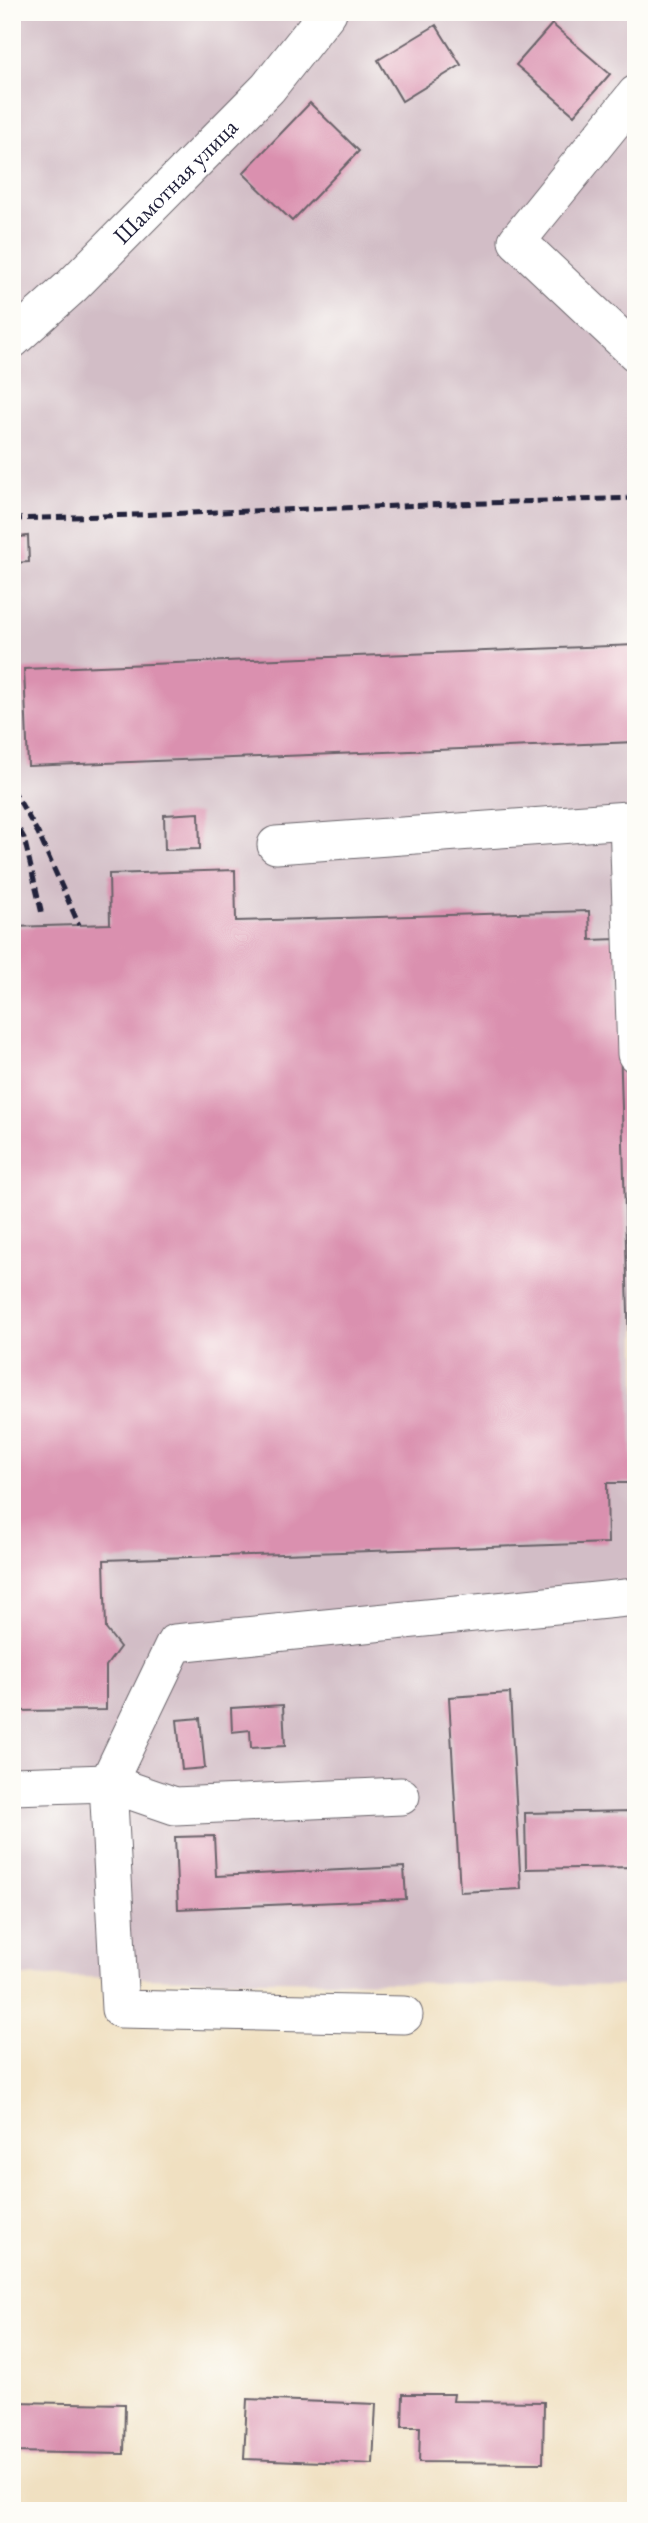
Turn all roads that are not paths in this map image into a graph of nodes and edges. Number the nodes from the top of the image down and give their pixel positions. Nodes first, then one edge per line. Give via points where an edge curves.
1 (328, 12) edge
2 (636, 94) edge
3 (12, 340) edge
4 (636, 353) edge
5 (632, 820) edge
6 (276, 845) dead end
7 (636, 1054) edge
8 (636, 1597) edge
9 (108, 1783) junction
10 (12, 1786) edge
11 (401, 1796) dead end
12 (404, 2015) dead end

1 - 3 street, Шамотная улица via 268,88 72,286
2 - 4 street via 517,241
5 - 6 street
5 - 7 street
8 - 9 street via 175,1643
9 - 10 street
9 - 11 street via 175,1806
9 - 12 street via 120,2009

